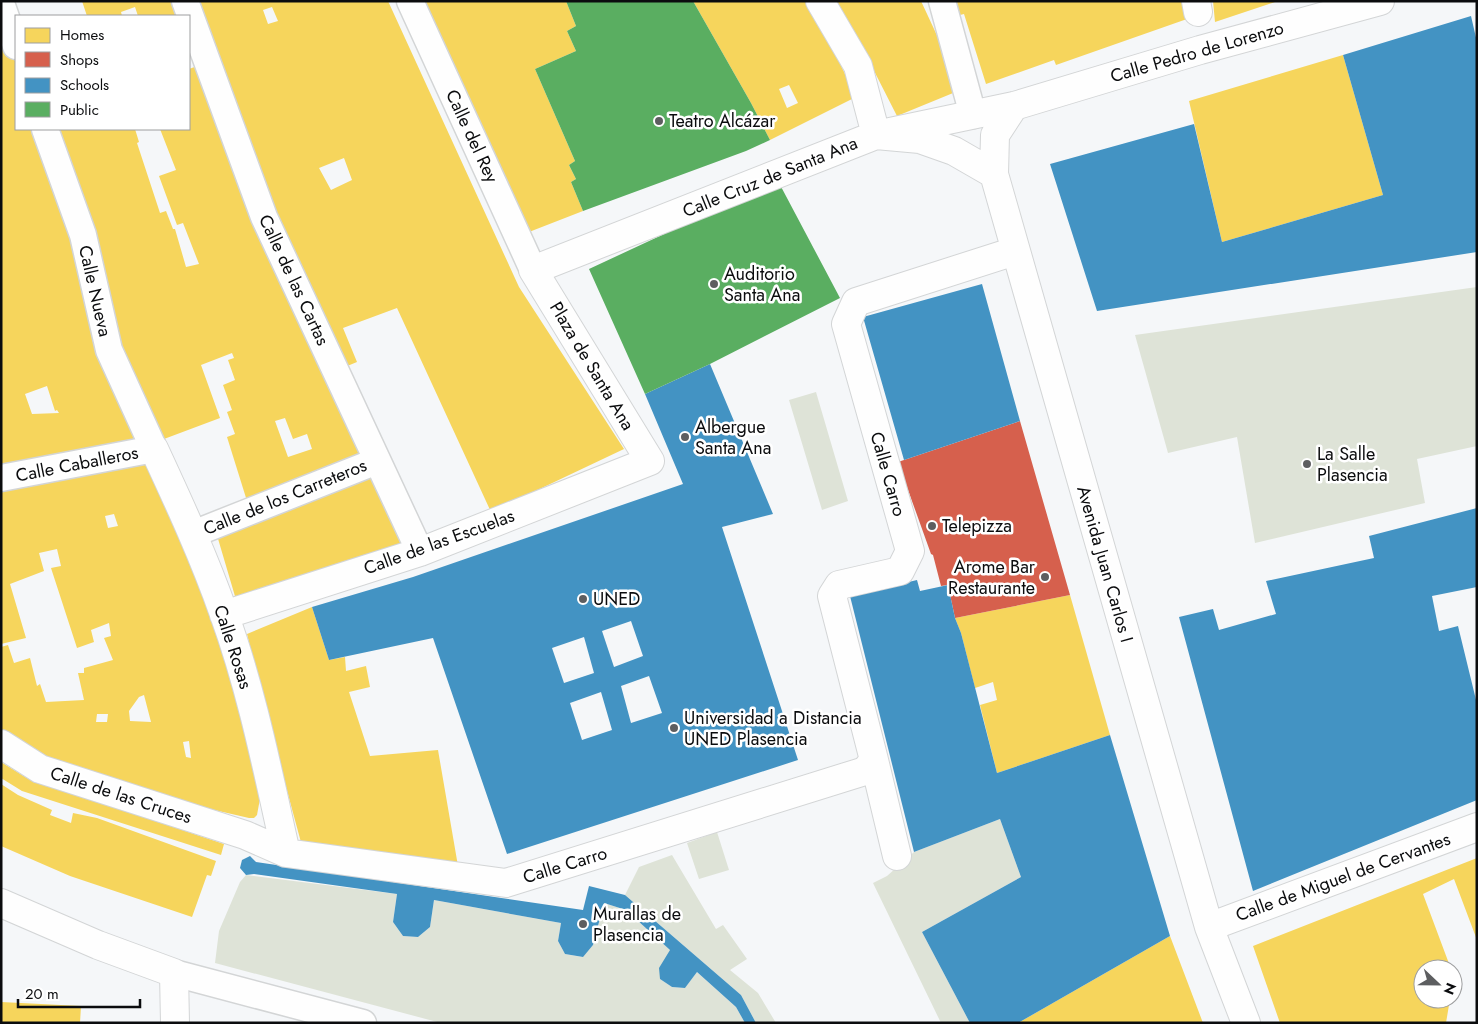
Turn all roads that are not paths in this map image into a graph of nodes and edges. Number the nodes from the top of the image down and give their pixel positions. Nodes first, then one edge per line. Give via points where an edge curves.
1 (185, 1) edge
2 (410, 1) edge
3 (820, 1) edge
4 (942, 1) edge
5 (1380, 1) edge
6 (1, 3) edge
7 (15, 43) edge
8 (1014, 106) junction
9 (973, 115) junction
10 (45, 130) edge
11 (876, 135) junction
12 (994, 174) junction
13 (1015, 251) junction
14 (534, 270) junction
15 (154, 449) junction
16 (378, 461) junction
17 (650, 462) joint
18 (1, 478) edge
19 (193, 534) junction
20 (420, 552) junction
21 (224, 615) junction
22 (1, 744) edge
23 (874, 760) junction
24 (1477, 827) edge
25 (245, 835) joint
26 (286, 853) junction
27 (897, 856) dead end
28 (1, 903) edge
29 (1209, 927) junction
30 (174, 973) junction
31 (175, 1023) edge
32 (363, 1023) edge
33 (1246, 1023) edge

1 - 16 street, Calle de las Cartas via 264,217
2 - 14 street, Calle del Rey
3 - 11 street via 858,66
4 - 9 street
5 - 8 street, Calle Pedro de Lorenzo via 1200,50
6 - 7 street
8 - 9 street, Calle Cruz de Santa Ana
8 - 12 street, Avenida Juan Carlos I via 994,135
9 - 11 street, Calle Cruz de Santa Ana
9 - 12 street
10 - 15 street, Calle Nueva via 83,235 109,350
11 - 12 street via 920,139 954,151
11 - 14 street, Calle Cruz de Santa Ana
12 - 13 street, Avenida Juan Carlos I
13 - 23 street, Calle Carro via 856,302 846,324 910,551 900,570 839,585 832,596
13 - 29 street, Avenida Juan Carlos I
14 - 17 street, Plaza de Santa Ana
15 - 18 street, Calle Caballeros
15 - 19 street, Calle Rosas
16 - 19 street, Calle de los Carreteros
16 - 20 street, Calle de las Cartas
17 - 20 street, Calle de las Escuelas
19 - 21 street, Calle Rosas
20 - 21 street, Calle de las Escuelas
21 - 26 street, Calle Rosas via 260,732
22 - 25 street, Calle de las Cruces via 40,769
23 - 26 street, Calle Carro via 864,771 506,883
23 - 27 street, Calle Carro
24 - 29 street, Calle de Miguel de Cervantes
25 - 26 street, Calle Carro
28 - 30 street
29 - 33 street, Avenida Juan Carlos I
30 - 31 street
30 - 32 street

